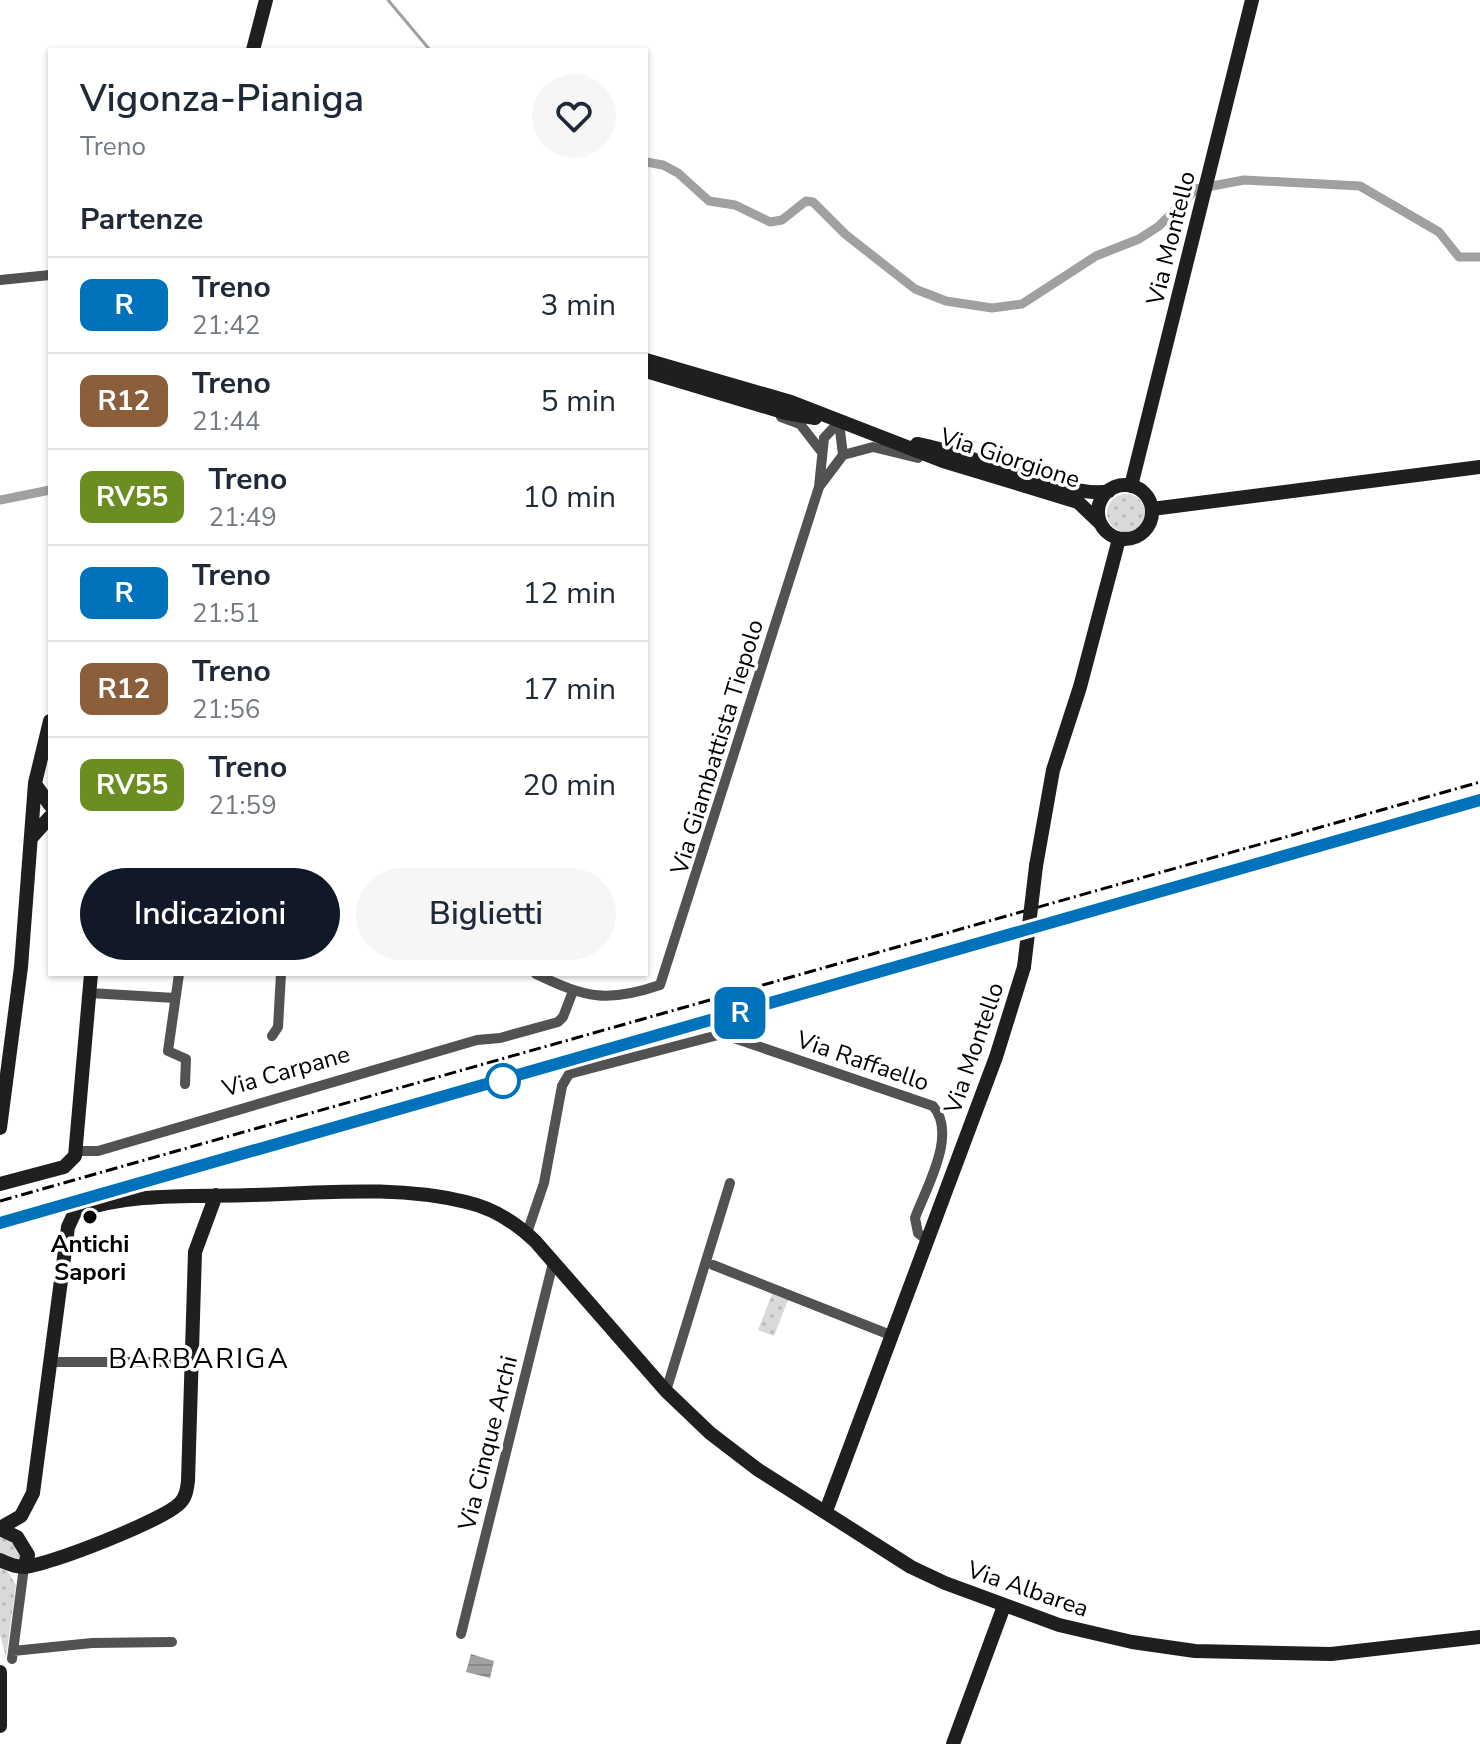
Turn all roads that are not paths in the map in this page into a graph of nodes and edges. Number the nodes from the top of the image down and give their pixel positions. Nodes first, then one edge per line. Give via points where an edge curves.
1 (266, 0) edge
2 (1252, 0) edge
3 (254, 48) edge
4 (48, 275) edge
5 (0, 280) edge
6 (648, 361) edge
7 (648, 372) edge
8 (648, 372) edge
9 (839, 422) junction
10 (900, 441) junction
11 (821, 451) junction
12 (843, 455) junction
13 (943, 461) junction
14 (1480, 467) edge
15 (1131, 486) junction
16 (819, 487) junction
17 (1109, 491) junction
18 (1152, 509) junction
19 (1101, 524) junction
20 (1119, 539) junction
21 (48, 727) edge
22 (42, 744) junction
23 (48, 758) edge
24 (48, 774) edge
25 (35, 783) junction
26 (48, 802) edge
27 (48, 819) edge
28 (31, 839) junction
29 (91, 976) edge
30 (179, 976) edge
31 (281, 976) edge
32 (540, 976) edge
33 (573, 991) junction
34 (89, 993) junction
35 (175, 998) junction
36 (272, 1036) dead end
37 (185, 1084) dead end
38 (0, 1128) edge
39 (76, 1151) junction
40 (1, 1183) edge
41 (730, 1183) dead end
42 (216, 1195) junction
43 (527, 1233) junction
44 (927, 1240) junction
45 (553, 1263) junction
46 (713, 1265) dead end
47 (893, 1336) junction
48 (50, 1362) junction
49 (178, 1362) dead end
50 (666, 1391) junction
51 (826, 1511) junction
52 (0, 1528) edge
53 (0, 1560) edge
54 (24, 1567) junction
55 (1004, 1606) junction
56 (461, 1634) dead end
57 (1480, 1637) edge
58 (172, 1642) dead end
59 (0, 1672) edge
60 (0, 1726) edge
61 (953, 1744) edge

1 - 3 street
2 - 15 street, Via Montello
4 - 5 street
6 - 9 street, Via Giorgione via 791,402
7 - 9 street, Via Giorgione via 786,413
8 - 11 street, Via Giorgione via 800,424
9 - 10 street, Via Giorgione
9 - 11 street, Via Giambattista Tiepolo via 824,438
9 - 12 street
10 - 13 street, Via Giorgione
10 - 17 street, Via Giorgione via 944,448 1081,493
11 - 16 street, Via Giambattista Tiepolo
12 - 13 street via 873,447
12 - 16 street, Via Giambattista Tiepolo
13 - 19 street, Via Giorgione via 1078,502
14 - 18 street
15 - 17 street
15 - 18 street via 1146,494
16 - 33 street, Via Giambattista Tiepolo via 660,985 610,998
17 - 19 street via 1100,503
18 - 20 street via 1146,531
19 - 20 street
20 - 44 street, Via Montello, bridge via 1053,770 1024,967
21 - 22 street
22 - 23 street
22 - 25 street
24 - 25 street
25 - 26 street
25 - 28 street
27 - 28 street
28 - 38 street via 17,1012
29 - 34 street
30 - 35 street
31 - 36 street via 278,1027
32 - 33 street, Via Giambattista Tiepolo
33 - 39 street, Via Carpane via 558,1022 429,1053 98,1151
34 - 35 street
34 - 39 street
35 - 37 street via 168,1052 186,1059
39 - 40 street, Via Carpane via 64,1167
41 - 50 street
42 - 43 street, Via Albarea via 407,1193 491,1209
42 - 48 street, Via Albarea via 131,1200 70,1216
42 - 54 street via 195,1252 188,1481 183,1499 148,1521 51,1562
43 - 44 street, Via Raffaello via 569,1074 722,1034 933,1106 941,1115 943,1134 915,1218 918,1233
43 - 45 street, Via Albarea
44 - 47 street, Via Montello
45 - 50 street, Via Albarea
45 - 56 street, Via Cinque Archi
46 - 47 street
47 - 51 street, Via Montello
48 - 49 street
48 - 52 street via 33,1493 21,1516
50 - 51 street, Via Albarea via 730,1449
51 - 55 street, Via Albarea via 911,1567
52 - 54 street via 22,1542 28,1555
53 - 54 street
54 - 58 street via 12,1655 92,1643
55 - 57 street, Via Albarea via 1132,1642 1231,1654 1347,1654
55 - 61 street
59 - 60 street

